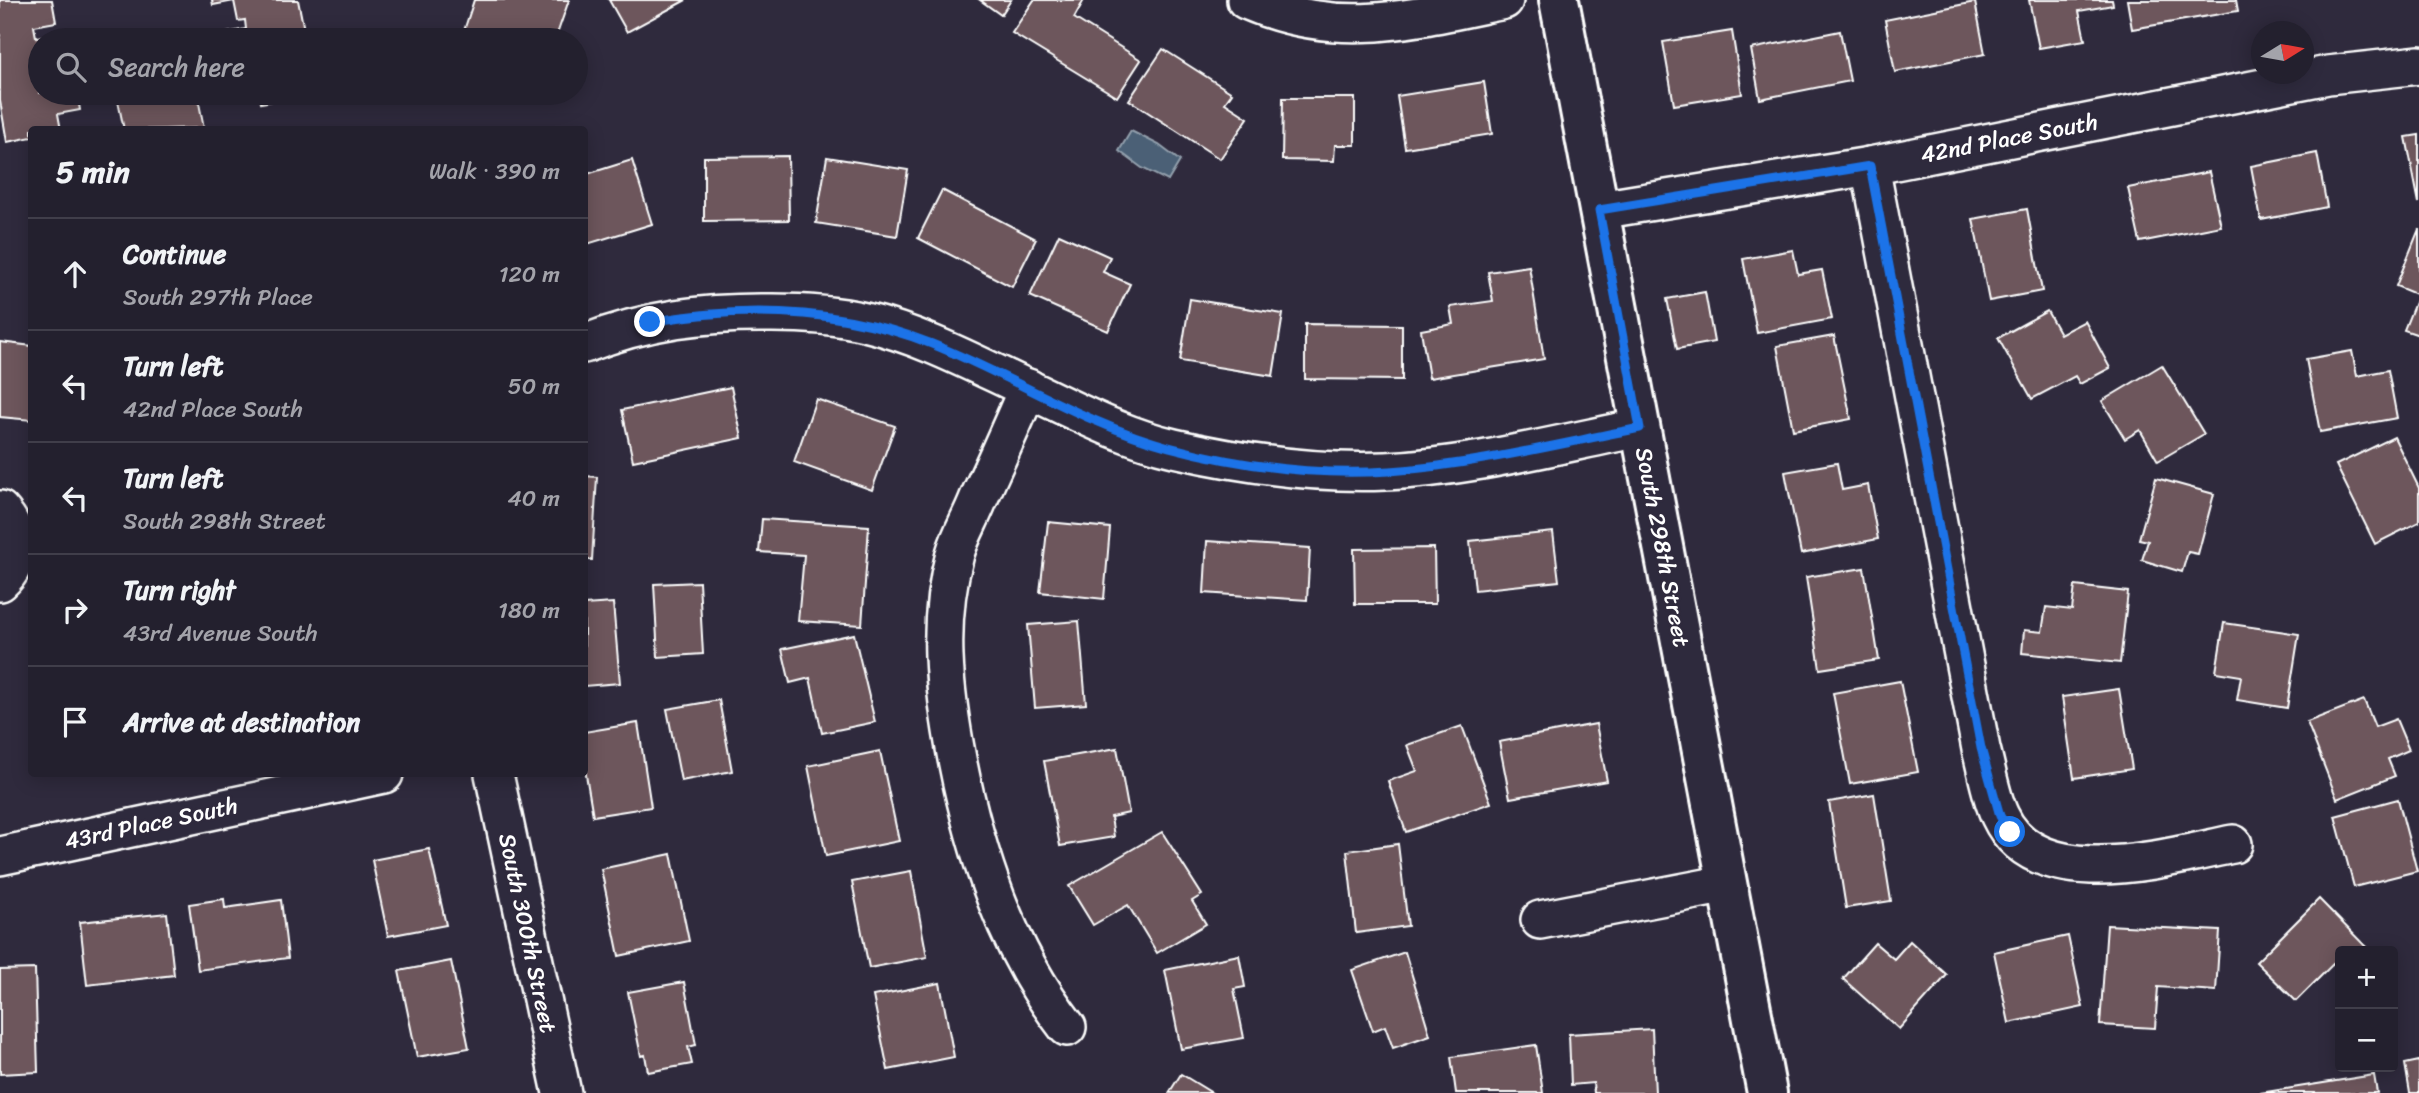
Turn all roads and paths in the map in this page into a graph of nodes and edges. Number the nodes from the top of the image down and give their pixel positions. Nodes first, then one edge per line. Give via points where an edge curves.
1 (1246, 0) edge
2 (1504, 0) edge
3 (1559, 0) edge
4 (2419, 65) edge
5 (1870, 166) junction
6 (1599, 210) junction
7 (588, 343) edge
8 (1028, 388) junction
9 (1640, 428) junction
10 (0, 510) edge
11 (0, 582) edge
12 (370, 777) edge
13 (495, 777) edge
14 (2233, 844) dead end
15 (0, 856) edge
16 (1727, 884) junction
17 (1540, 920) dead end
18 (1067, 1027) dead end
19 (562, 1093) edge
20 (1767, 1093) edge

1 - 2 street via 1299,19 1342,24 1422,16
3 - 6 street, South 298th Street
4 - 5 street, 42nd Place South via 2328,75
5 - 6 street, 42nd Place South
5 - 14 street via 1981,748 2000,816 2025,845 2044,855 2095,867
6 - 9 street, South 298th Street
7 - 8 street via 650,322 692,315 808,313 865,322 932,344
8 - 9 street via 1133,437 1291,469 1343,472 1429,467
8 - 18 street via 956,551 942,634 943,673 974,836 989,881 1027,968
9 - 16 street, South 298th Street
10 - 11 street via 17,539 15,558
12 - 15 street, 43rd Place South
13 - 19 street, South 300th Street
16 - 17 street
16 - 20 street, South 298th Street

